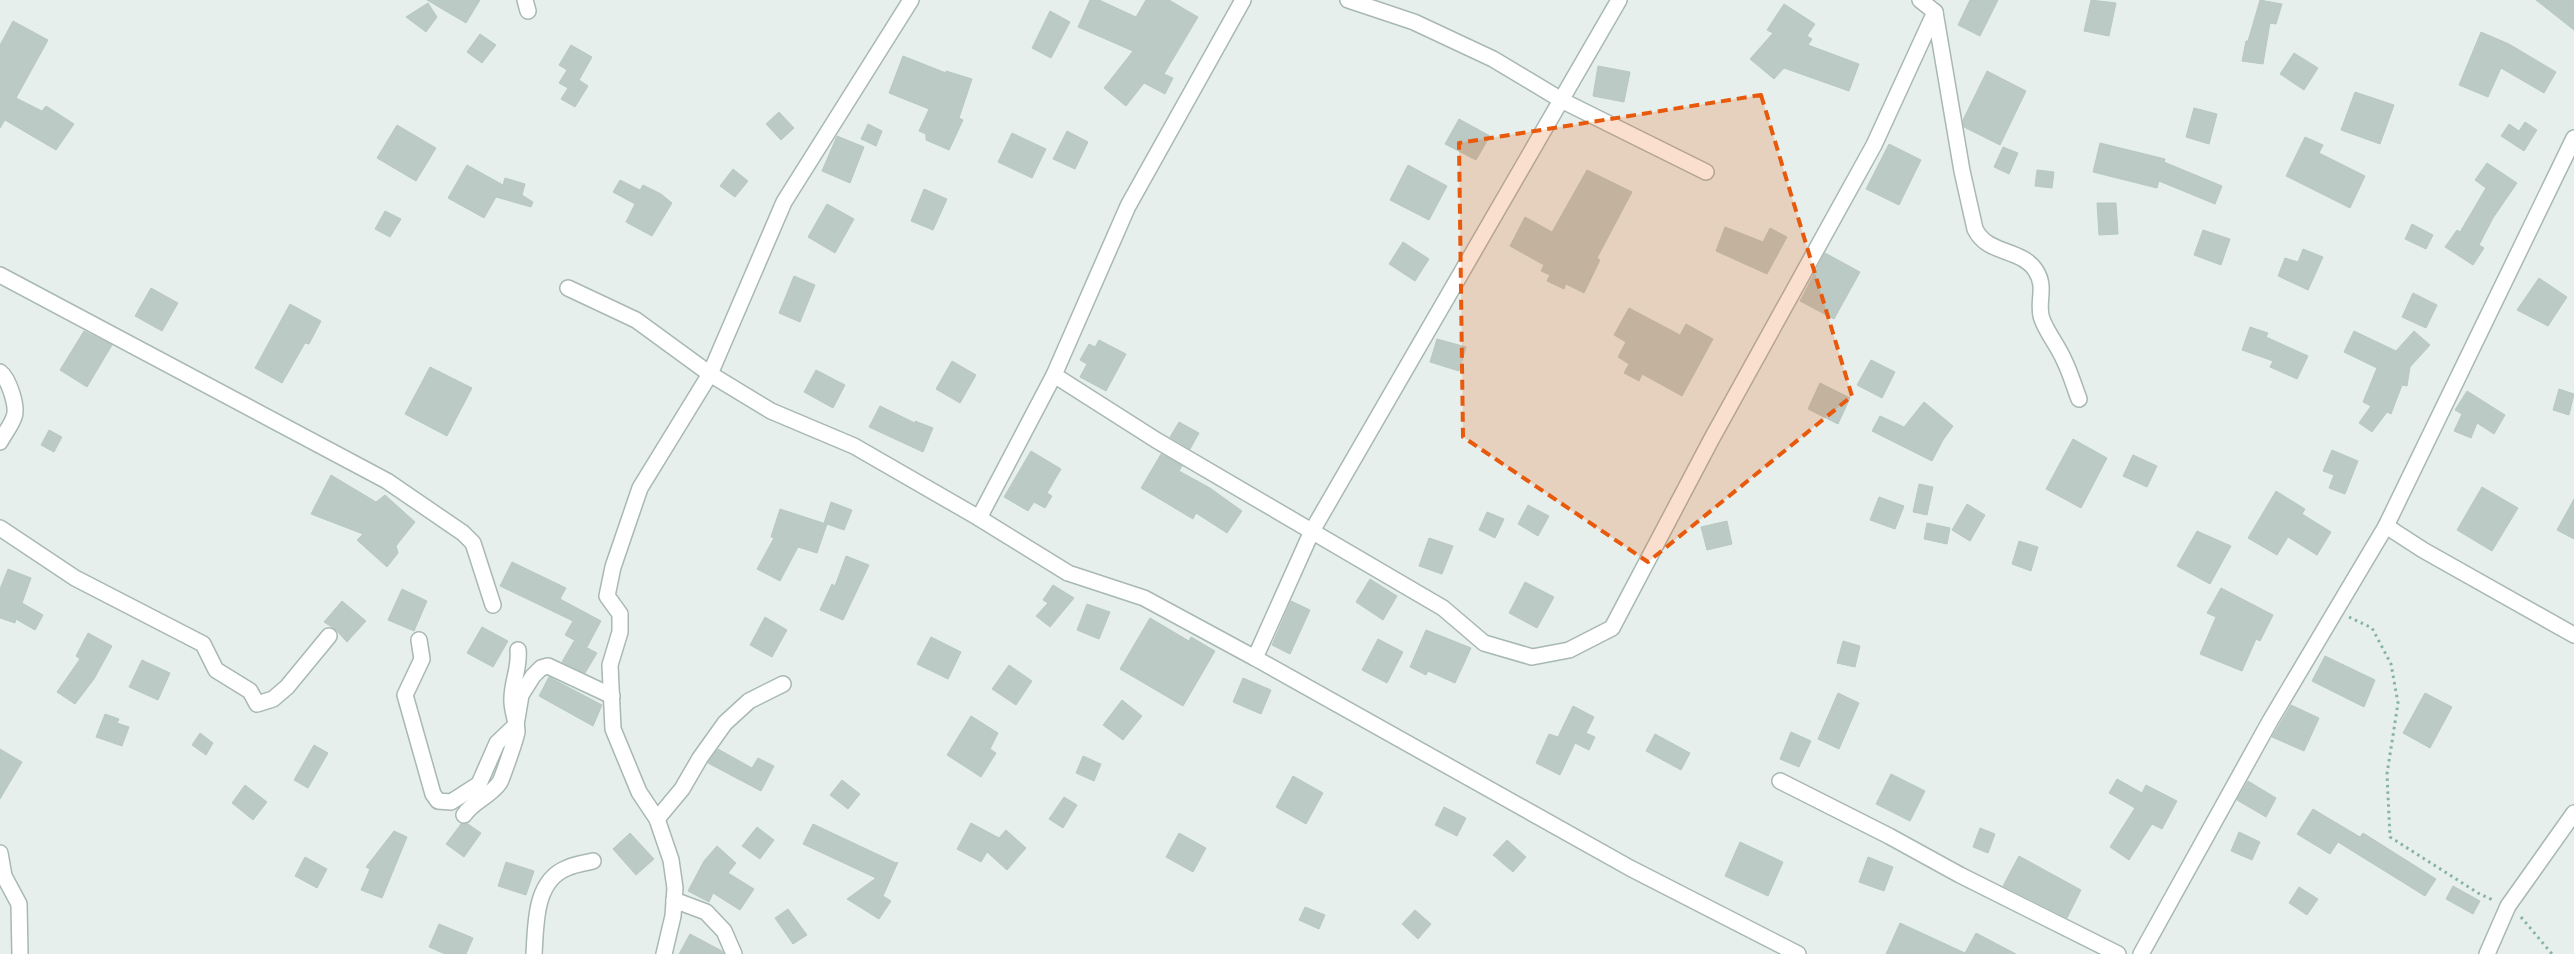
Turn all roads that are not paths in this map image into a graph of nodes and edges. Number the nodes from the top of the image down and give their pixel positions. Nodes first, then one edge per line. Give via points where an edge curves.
1 (911, 0) edge
2 (1244, 0) edge
3 (1348, 0) edge
4 (1619, 0) edge
5 (1920, 0) edge
6 (1935, 12) junction
7 (1563, 101) junction
8 (2574, 138) edge
9 (1706, 172) dead end
10 (0, 275) edge
11 (568, 288) dead end
12 (0, 372) edge
13 (710, 374) junction
14 (1054, 375) junction
15 (2079, 399) dead end
16 (0, 442) edge
17 (979, 518) junction
18 (2386, 526) junction
19 (0, 528) edge
20 (1312, 531) junction
21 (492, 605) dead end
22 (2574, 635) edge
23 (329, 636) dead end
24 (419, 640) dead end
25 (518, 650) dead end
26 (1256, 658) junction
27 (783, 684) dead end
28 (612, 696) junction
29 (516, 725) junction
30 (1780, 781) dead end
31 (2574, 812) edge
32 (464, 815) dead end
33 (657, 819) junction
34 (0, 853) edge
35 (593, 861) dead end
36 (674, 900) junction
37 (1790, 952) edge
38 (20, 954) edge
39 (534, 954) edge
40 (664, 954) edge
41 (734, 954) edge
42 (2118, 954) edge
43 (2141, 954) edge
44 (2487, 954) edge

1 - 13 street via 784,202
2 - 14 street via 1128,206
3 - 7 street via 1414,22 1452,39 1493,59
4 - 7 street
5 - 6 street
6 - 15 street via 1975,229 1979,238 1990,247 2035,269 2040,280 2041,318 2064,360
6 - 20 street via 1874,145 1711,440 1612,628 1569,650 1532,657 1484,644 1442,608
7 - 9 street
7 - 20 street
8 - 18 street
10 - 21 street via 387,481 474,543
11 - 13 street via 636,320
12 - 16 street via 12,391 15,416
13 - 17 street via 771,411 854,446
13 - 28 street via 640,488 613,567 607,596 620,614 620,632 610,665
14 - 17 street
14 - 20 street via 1156,440
17 - 26 street via 1068,572 1144,598
18 - 22 street
18 - 43 street via 2335,610
19 - 23 street via 75,578 203,644 216,670 250,691 257,704 273,699 287,686
20 - 26 street
24 - 29 street via 422,660 405,695 433,794 438,800 451,802 479,784 497,743
25 - 29 street via 519,664 511,697
26 - 37 street via 1630,868
27 - 33 street via 749,700 725,723 682,789
28 - 29 street via 548,666 541,668 521,695
28 - 33 street via 612,729 639,792
29 - 32 street via 518,734 501,780 486,798 475,801
30 - 42 street via 1960,876
31 - 44 street via 2508,906
33 - 36 street via 670,860
34 - 38 street via 4,876 19,904
35 - 39 street via 565,868 544,887 537,915
36 - 40 street
36 - 41 street via 706,912 724,931

